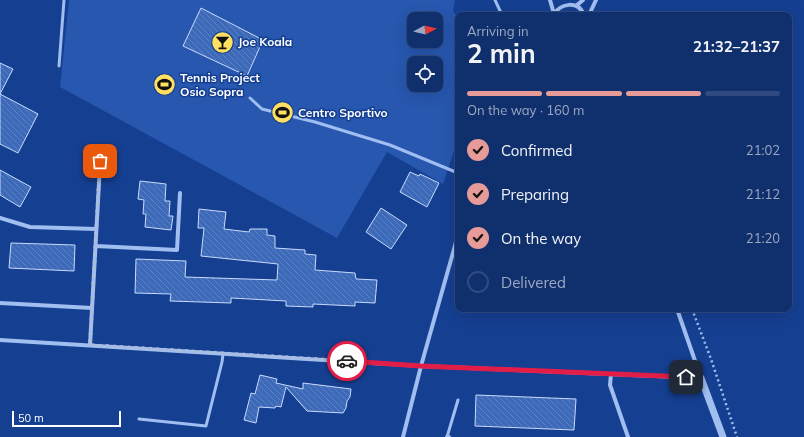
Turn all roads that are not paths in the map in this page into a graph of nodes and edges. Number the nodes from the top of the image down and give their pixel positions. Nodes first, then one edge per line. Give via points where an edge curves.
1 (64, 0) edge
2 (495, 0) edge
3 (550, 0) edge
4 (566, 0) edge
5 (583, 0) edge
6 (596, 0) edge
7 (568, 5) junction
8 (576, 6) junction
9 (501, 12) edge
10 (553, 12) edge
11 (555, 12) edge
12 (582, 12) edge
13 (590, 12) edge
14 (59, 66) dead end
15 (250, 98) dead end
16 (101, 147) dead end
17 (455, 172) edge
18 (180, 193) dead end
19 (0, 218) edge
20 (96, 229) junction
21 (96, 246) junction
22 (455, 246) edge
23 (0, 304) edge
24 (92, 308) junction
25 (678, 312) edge
26 (0, 340) edge
27 (90, 345) junction
28 (223, 354) junction
29 (421, 366) junction
30 (611, 374) junction
31 (701, 378) junction
32 (458, 400) dead end
33 (139, 419) dead end
34 (403, 437) edge
35 (448, 437) edge
36 (628, 437) edge
37 (723, 437) edge

1 - 14 lane
2 - 9 lane
3 - 10 street
4 - 7 street
5 - 8 street
6 - 13 street
7 - 8 street
7 - 11 street
8 - 12 street
15 - 17 lane via 262,109 390,145
16 - 20 street
18 - 21 street via 177,250
19 - 20 street via 30,227
20 - 21 street
21 - 24 street
22 - 29 street
23 - 24 street
24 - 27 street
25 - 31 street
26 - 27 street
27 - 28 street
28 - 29 street
28 - 33 lane via 206,426
29 - 30 street
29 - 34 street
30 - 31 street
30 - 36 street via 610,385
31 - 37 street
32 - 35 lane

